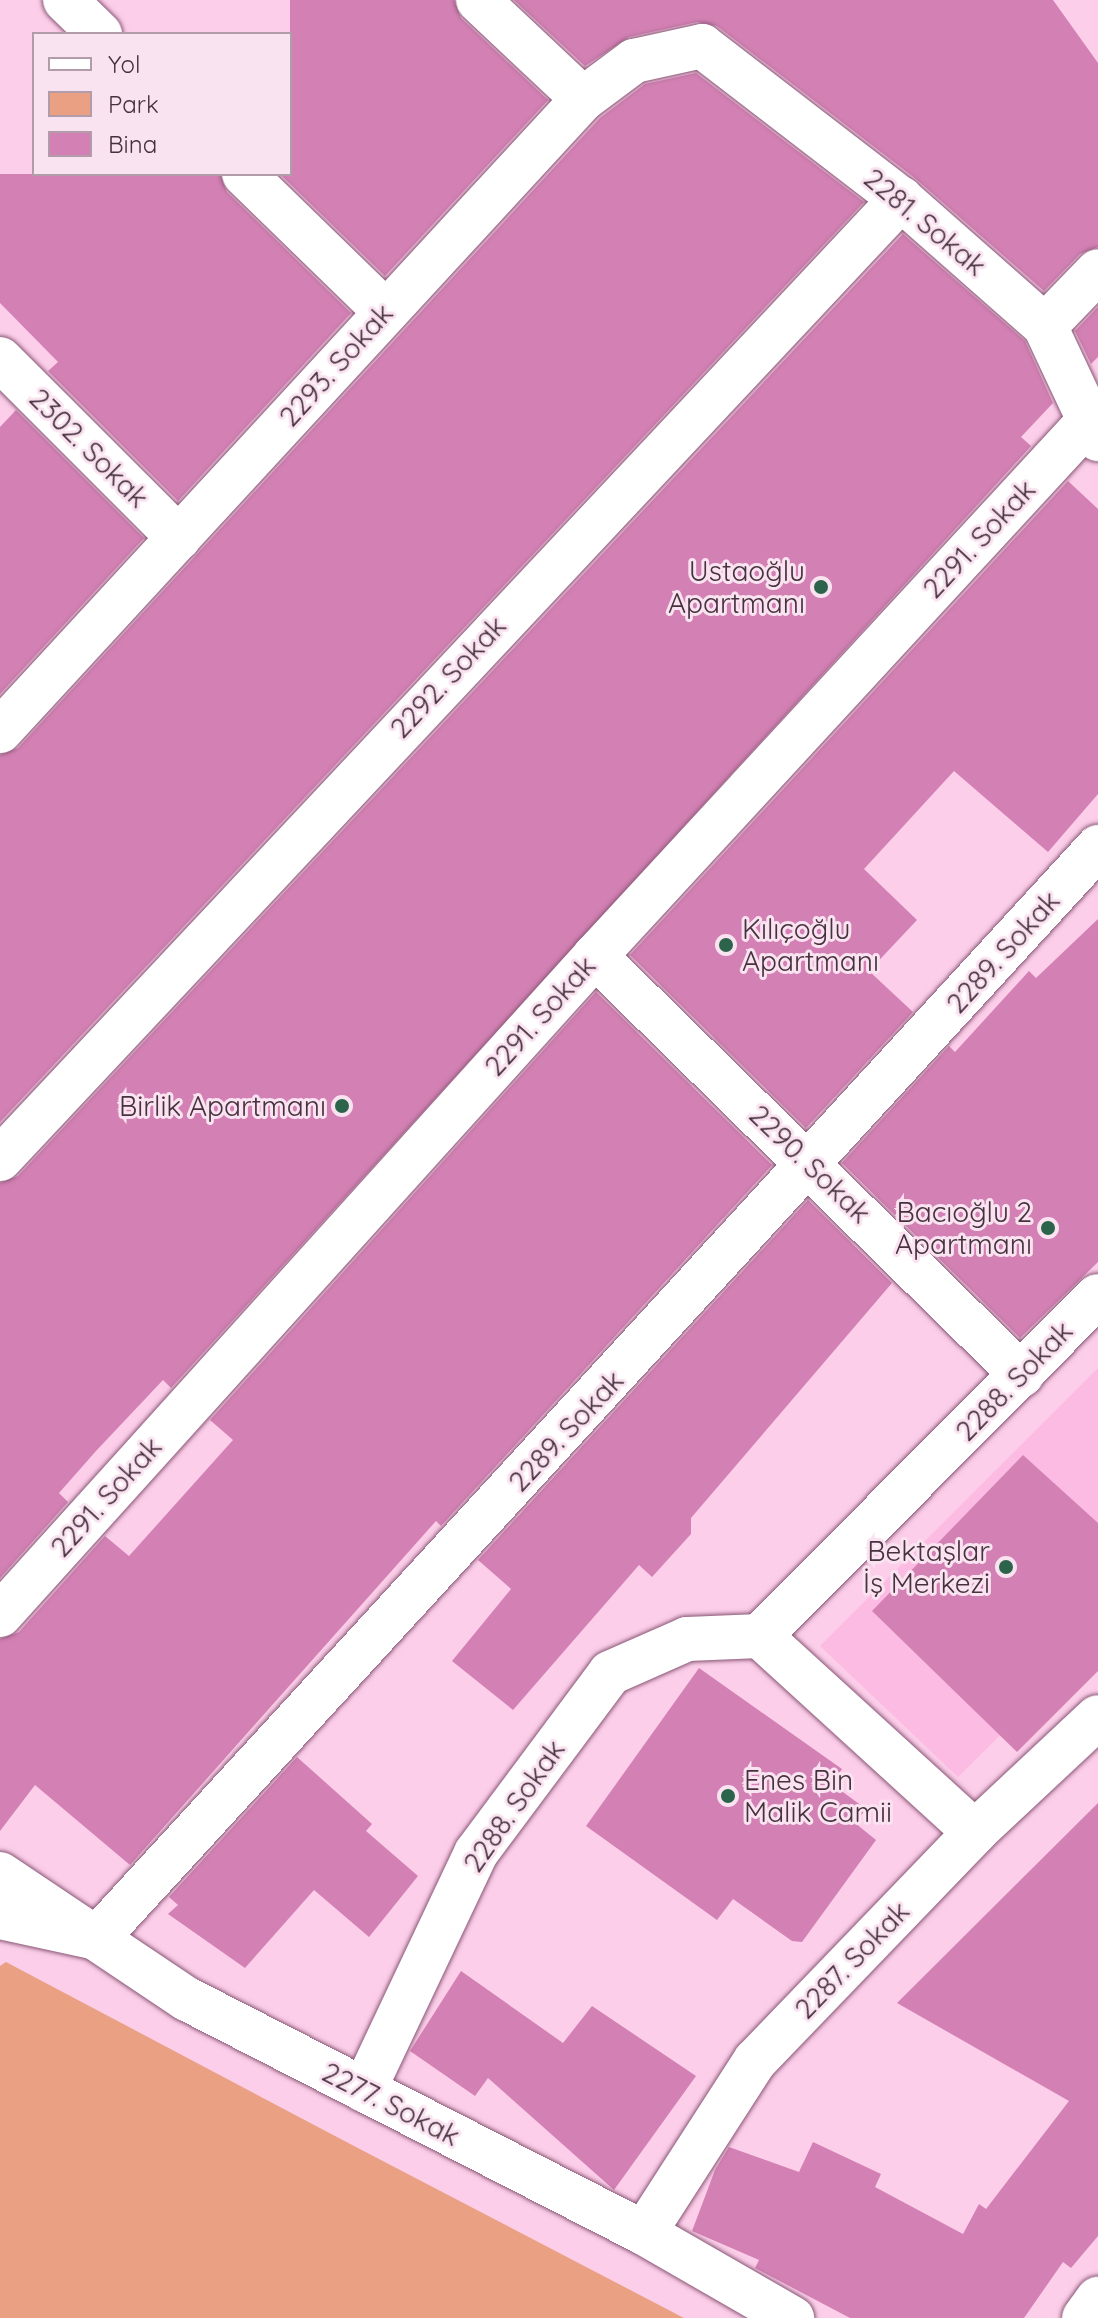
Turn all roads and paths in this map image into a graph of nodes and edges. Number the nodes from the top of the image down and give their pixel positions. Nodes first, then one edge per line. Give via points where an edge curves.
1 (65, 0) edge
2 (478, 0) edge
3 (98, 32) edge
4 (702, 46) joint
5 (583, 99) junction
6 (246, 176) edge
7 (901, 199) junction
8 (1098, 271) edge
9 (385, 311) junction
10 (1045, 326) junction
11 (0, 359) edge
12 (1093, 431) edge
13 (179, 538) junction
14 (0, 731) edge
15 (1098, 847) edge
16 (595, 956) junction
17 (0, 1159) edge
18 (811, 1164) junction
19 (1098, 1296) edge
20 (1022, 1375) junction
21 (0, 1615) edge
22 (760, 1636) junction
23 (1098, 1717) edge
24 (975, 1832) junction
25 (0, 1874) edge
26 (0, 1917) edge
27 (97, 1938) junction
28 (364, 2090) junction
29 (644, 2233) junction
30 (1098, 2299) edge
31 (792, 2318) edge
32 (1084, 2318) edge

1 - 3 street
2 - 5 street
4 - 5 street, 2293. Sokak via 634,61
4 - 7 street, 2281. Sokak
5 - 9 street, 2293. Sokak
6 - 9 street
7 - 10 street, 2281. Sokak
7 - 17 street, 2292. Sokak
8 - 10 street
9 - 13 street, 2293. Sokak
10 - 12 street, 2281. Sokak
11 - 13 street, 2302. Sokak
12 - 16 street, 2291. Sokak
13 - 14 street, 2293. Sokak
15 - 18 street, 2289. Sokak
16 - 18 street, 2290. Sokak
16 - 21 street, 2291. Sokak
18 - 20 street, 2290. Sokak
18 - 27 street, 2289. Sokak
19 - 20 street, 2288. Sokak
20 - 22 street, 2288. Sokak
22 - 24 street
22 - 28 street, 2288. Sokak via 687,1639 610,1673 476,1853
23 - 24 street, 2287. Sokak
24 - 29 street, 2287. Sokak via 755,2061
25 - 27 street, 2277. Sokak
26 - 27 street
27 - 28 street, 2277. Sokak via 187,1999
28 - 29 street, 2277. Sokak
29 - 31 street, 2277. Sokak
30 - 32 street

